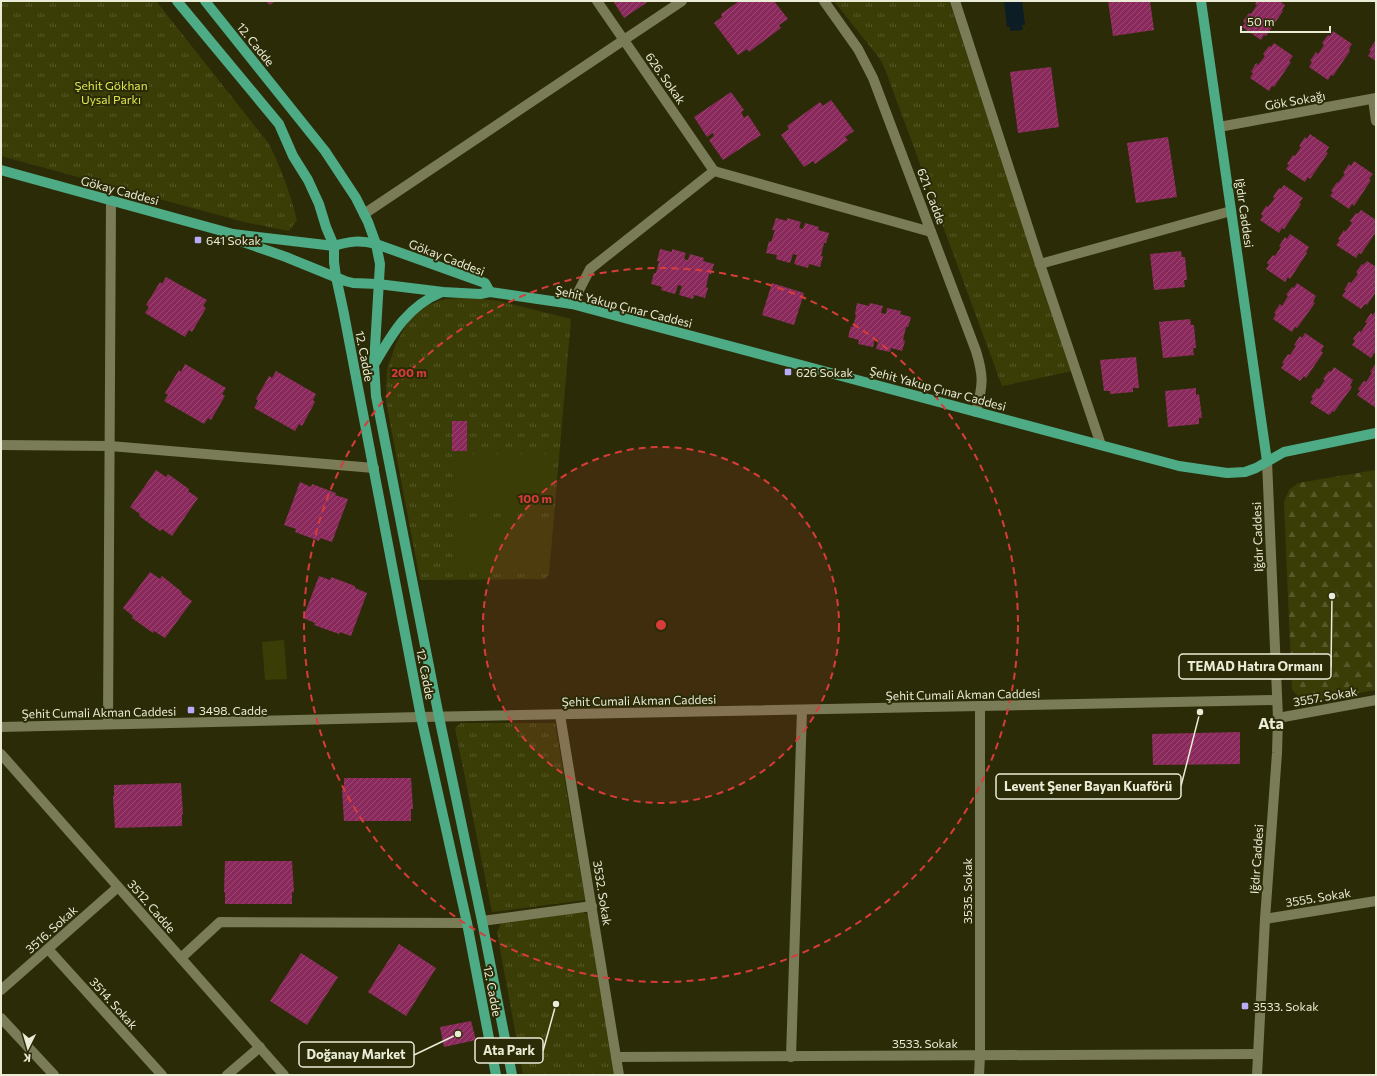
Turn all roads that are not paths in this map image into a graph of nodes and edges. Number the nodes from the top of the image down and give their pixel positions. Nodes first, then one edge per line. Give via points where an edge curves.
1 (177, 1) edge
2 (205, 1) edge
3 (597, 1) edge
4 (682, 1) edge
5 (824, 1) edge
6 (955, 1) edge
7 (1201, 1) edge
8 (624, 40) junction
9 (1374, 98) edge
10 (1376, 121) edge
11 (1219, 127) junction
12 (1, 170) edge
13 (714, 171) junction
14 (111, 201) junction
15 (1231, 211) junction
16 (364, 214) junction
17 (931, 232) junction
18 (233, 234) junction
19 (376, 244) junction
20 (334, 246) junction
21 (1040, 264) junction
22 (336, 277) junction
23 (378, 284) junction
24 (443, 292) junction
25 (490, 292) junction
26 (572, 304) junction
27 (374, 364) junction
28 (976, 412) junction
29 (1376, 433) edge
30 (1, 445) edge
31 (1101, 445) junction
32 (110, 446) junction
33 (1267, 461) junction
34 (374, 468) junction
35 (1277, 700) junction
36 (1376, 700) edge
37 (980, 706) junction
38 (802, 710) junction
39 (560, 715) junction
40 (421, 717) junction
41 (439, 717) junction
42 (1278, 718) junction
43 (108, 724) junction
44 (1, 727) edge
45 (1, 754) edge
46 (118, 887) junction
47 (1376, 901) edge
48 (592, 906) junction
49 (1265, 919) junction
50 (482, 921) junction
51 (467, 923) junction
52 (48, 949) junction
53 (181, 958) junction
54 (1, 990) edge
55 (1, 1018) edge
56 (260, 1047) junction
57 (1257, 1054) junction
58 (980, 1056) junction
59 (616, 1057) junction
60 (791, 1057) junction
61 (54, 1075) edge
62 (162, 1075) edge
63 (226, 1075) edge
64 (284, 1075) edge
65 (496, 1075) edge
66 (512, 1075) edge
67 (619, 1075) edge
68 (979, 1075) edge
69 (1257, 1075) edge

1 - 20 main road via 279,124 293,156 311,186
2 - 16 main road, 12. Cadde via 325,151
3 - 8 street, 626. Sokak
4 - 8 street
5 - 17 street, 621. Cadde via 858,49 873,78
6 - 21 street
7 - 11 main road, Iğdır Caddesi
8 - 13 street, 626. Sokak
8 - 16 street
9 - 10 street
9 - 11 street, Gök Sokağı
11 - 15 main road, Iğdır Caddesi
12 - 14 main road, Gökay Caddesi
13 - 17 street
13 - 26 street via 590,269
14 - 18 main road, Gökay Caddesi
14 - 32 street
15 - 21 street
15 - 33 main road, Iğdır Caddesi
16 - 19 main road, 12. Cadde
17 - 28 street, 621. Cadde via 981,369 982,391
18 - 20 main road, Gökay Caddesi
18 - 22 main road, Gökay Caddesi via 243,242
19 - 20 main road via 363,241
19 - 23 main road via 380,264
19 - 25 main road, Gökay Caddesi via 485,283
20 - 22 main road
21 - 31 street
22 - 23 main road via 353,283
22 - 34 main road, 12. Cadde
23 - 24 main road, Gökay Caddesi
23 - 27 main road, 12. Cadde
24 - 25 main road, Gökay Caddesi
24 - 27 main road via 434,295 410,312
25 - 26 main road, Şehit Yakup Çınar Caddesi
26 - 28 main road, Şehit Yakup Çınar Caddesi
27 - 41 main road, 12. Cadde via 376,396
28 - 31 main road, Şehit Yakup Çınar Caddesi
29 - 33 main road, Şehit Yakup Çınar Caddesi via 1284,452
30 - 32 street
31 - 33 main road, Şehit Yakup Çınar Caddesi via 1179,466 1227,474 1245,472
32 - 34 street
32 - 43 street
33 - 35 street, Iğdır Caddesi
34 - 40 main road, 12. Cadde
35 - 37 street, Şehit Cumali Akman Caddesi
35 - 42 street, Iğdır Caddesi
36 - 42 street, 3557. Sokak
37 - 38 street, Şehit Cumali Akman Caddesi
37 - 58 street, 3535. Sokak
38 - 39 street, Şehit Cumali Akman Caddesi
38 - 60 street
39 - 41 street, Şehit Cumali Akman Caddesi
39 - 48 street, 3532. Sokak
40 - 41 street, Şehit Cumali Akman Caddesi
40 - 43 street, Şehit Cumali Akman Caddesi
40 - 51 main road, 12. Cadde
41 - 50 main road, 12. Cadde
42 - 49 street, Iğdır Caddesi
43 - 44 street, Şehit Cumali Akman Caddesi
45 - 46 street, 3512. Cadde
46 - 52 street, 3516. Sokak
46 - 53 street, 3512. Cadde
47 - 49 street, 3555. Sokak
48 - 50 street
48 - 59 street, 3532. Sokak
49 - 57 street, Iğdır Caddesi
50 - 66 main road, 12. Cadde
51 - 53 street via 220,922
51 - 65 main road, 12. Cadde
52 - 54 street, 3516. Sokak
52 - 62 street, 3514. Sokak
53 - 56 street, 3512. Cadde
55 - 61 street
56 - 63 street
56 - 64 street, 3512. Cadde
57 - 58 street, 3533. Sokak
57 - 69 street, Iğdır Caddesi
58 - 60 street, 3533. Sokak
58 - 68 street, 3535. Sokak
59 - 60 street, 3533. Sokak
59 - 67 street, 3532. Sokak

